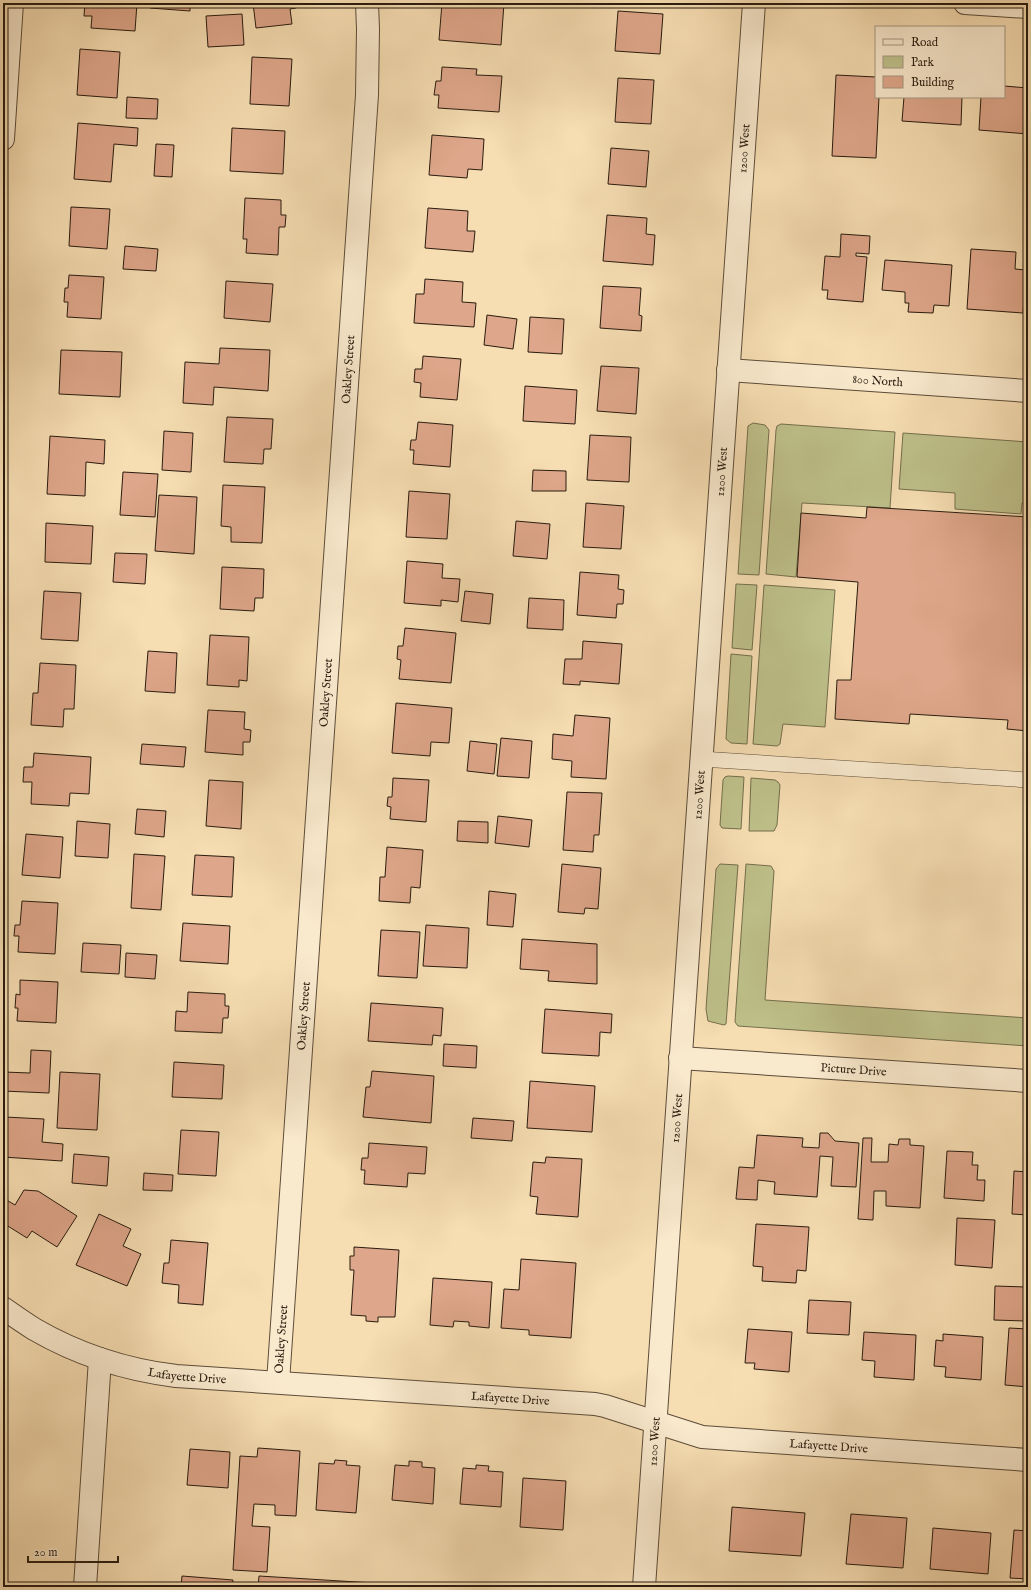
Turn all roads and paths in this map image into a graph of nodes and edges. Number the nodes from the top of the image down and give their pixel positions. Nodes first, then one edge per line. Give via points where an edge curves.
1 (12, 3) edge
2 (367, 3) edge
3 (754, 3) edge
4 (965, 3) edge
5 (1028, 7) edge
6 (3, 139) edge
7 (728, 370) junction
8 (1028, 391) edge
9 (701, 759) junction
10 (1028, 780) edge
11 (680, 1058) junction
12 (1028, 1081) edge
13 (3, 1308) edge
14 (100, 1359) junction
15 (278, 1382) junction
16 (655, 1422) junction
17 (1028, 1460) edge
18 (85, 1587) edge
19 (644, 1587) edge

1 - 6 street
2 - 15 street, Oakley Street via 366,103
3 - 7 street, 1200 West
4 - 5 street
7 - 8 street, 800 North
7 - 9 street, 1200 West
9 - 10 lane
9 - 11 street, 1200 West
11 - 12 street, Picture Drive
11 - 16 street, 1200 West
13 - 14 street, Lafayette Drive via 64,1345
14 - 15 street, Lafayette Drive via 150,1373
14 - 18 street
15 - 16 street, Lafayette Drive via 595,1404
16 - 17 street, Lafayette Drive via 702,1437
16 - 19 street, 1200 West

